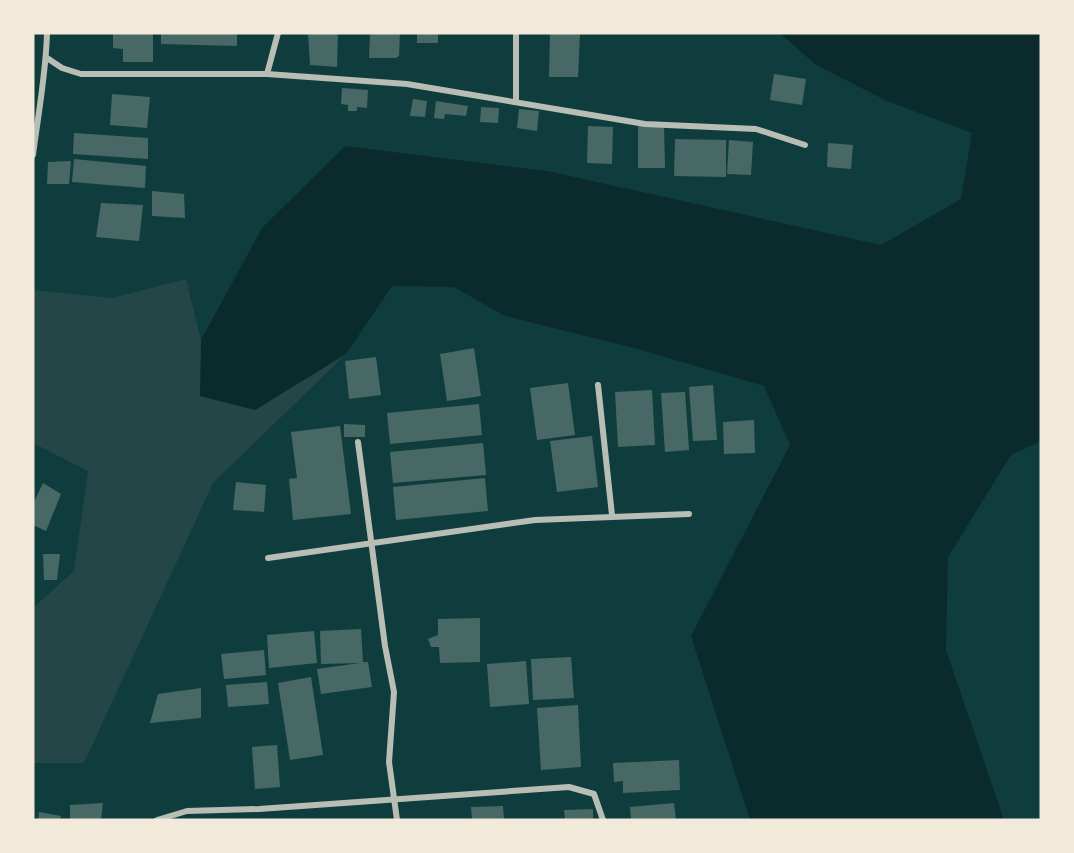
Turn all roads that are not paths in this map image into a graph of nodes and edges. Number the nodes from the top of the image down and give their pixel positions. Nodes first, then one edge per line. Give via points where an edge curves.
1 (47, 33) edge
2 (278, 33) edge
3 (516, 33) edge
4 (46, 58) junction
5 (267, 74) junction
6 (516, 102) junction
7 (805, 145) dead end
8 (33, 155) edge
9 (598, 385) dead end
10 (358, 442) dead end
11 (689, 514) dead end
12 (612, 515) junction
13 (371, 544) junction
14 (268, 558) dead end
15 (394, 798) junction
16 (158, 820) edge
17 (397, 820) edge
18 (603, 820) edge

1 - 4 street
2 - 5 street
3 - 6 street
4 - 5 street via 81,74
4 - 8 street
5 - 6 street via 407,84
6 - 7 street via 645,124 756,129
9 - 12 street
10 - 13 street
11 - 12 street
12 - 13 street via 535,520
13 - 14 street
13 - 15 street via 394,692 389,762
15 - 16 street via 187,811
15 - 17 street
15 - 18 street via 569,787 594,794

